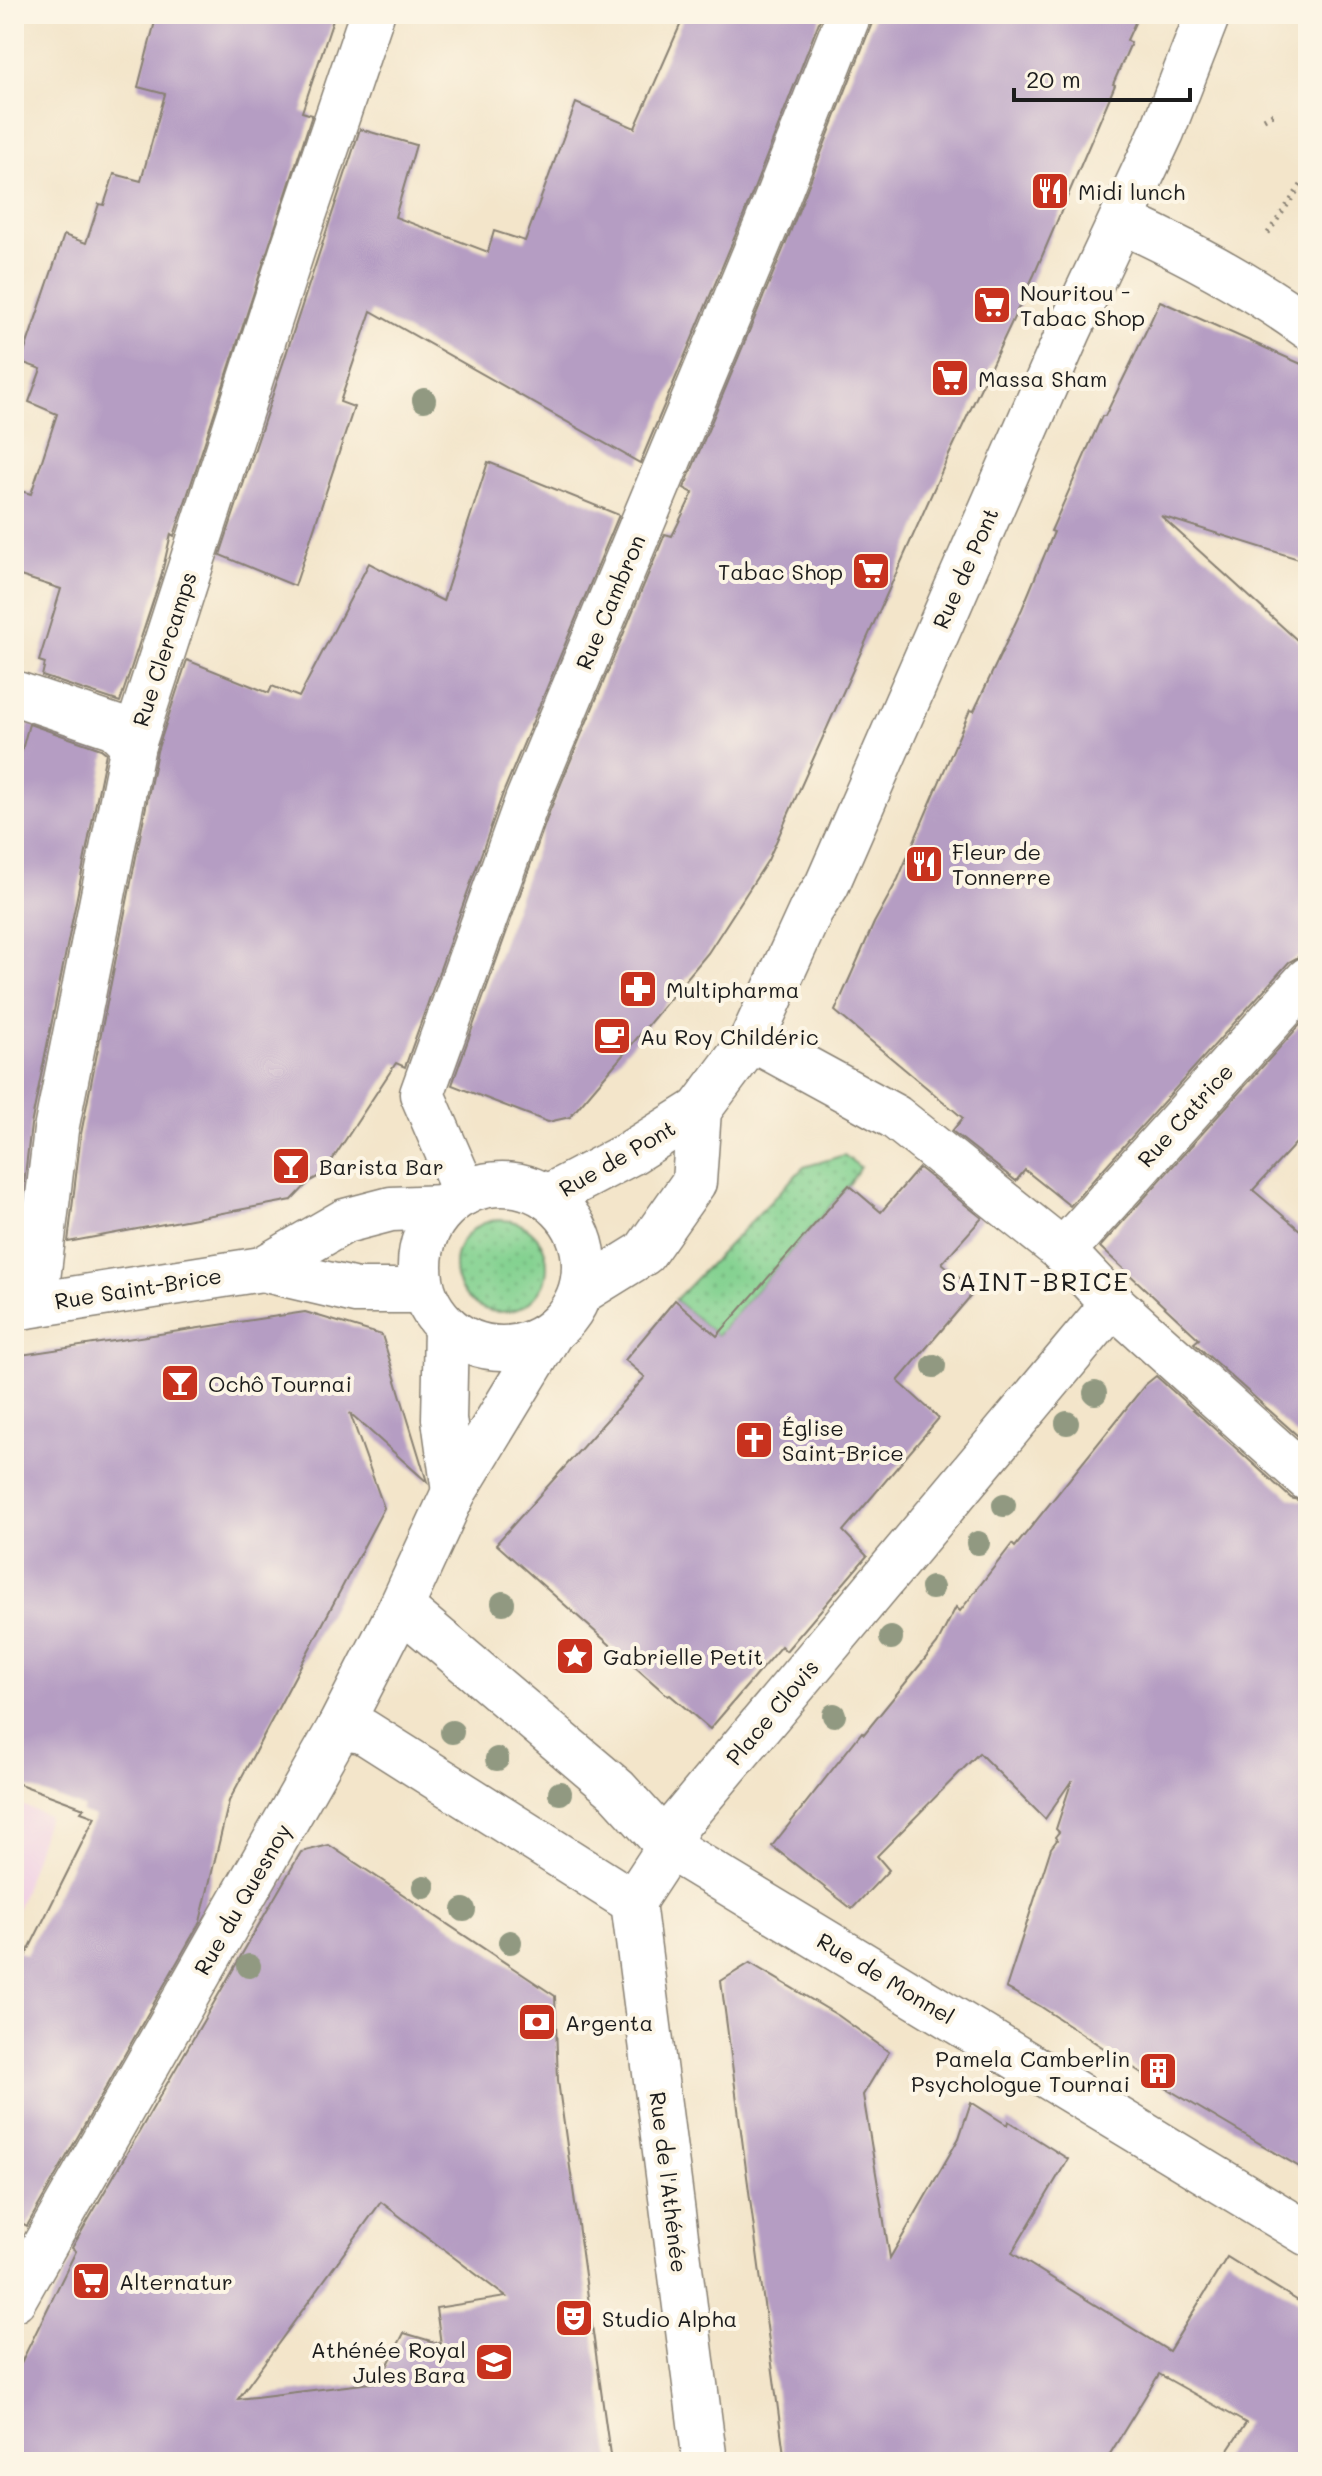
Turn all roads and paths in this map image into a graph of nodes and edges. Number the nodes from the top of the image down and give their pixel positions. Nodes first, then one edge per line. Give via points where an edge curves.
1 (372, 14) edge
2 (849, 14) edge
3 (1208, 14) edge
4 (1276, 112) dead end
5 (1264, 119) dead end
6 (1308, 175) edge
7 (1121, 221) junction
8 (1268, 233) dead end
9 (1308, 327) edge
10 (14, 693) edge
11 (133, 745) junction
12 (1308, 979) edge
13 (752, 1039) junction
14 (699, 1110) junction
15 (547, 1197) junction
16 (454, 1200) junction
17 (1063, 1251) junction
18 (262, 1269) junction
19 (423, 1291) junction
20 (581, 1292) junction
21 (1113, 1304) junction
22 (25, 1306) edge
23 (446, 1327) junction
24 (550, 1334) junction
25 (1308, 1479) edge
26 (454, 1492) junction
27 (401, 1607) junction
28 (339, 1728) junction
29 (669, 1847) junction
30 (633, 1902) junction
31 (1308, 2234) edge
32 (14, 2299) edge
33 (705, 2462) edge

1 - 11 street, Rue Clercamps
2 - 16 street, Rue Cambron via 527,801 422,1094
3 - 7 street, Rue de Pont
4 - 5 path
6 - 8 path
7 - 9 street via 1194,255
7 - 13 street, Rue de Pont via 827,885
10 - 11 street via 115,727
11 - 22 street, Rue Clercamps
12 - 17 street, Rue Catrice
13 - 14 street, Rue de Pont
13 - 17 street via 895,1117
14 - 15 street, Rue de Pont
14 - 20 street, Rue de Pont via 694,1182 644,1253
15 - 16 street, Rue de Pont via 524,1186 491,1184
15 - 20 street via 574,1225 584,1258
16 - 18 street, Rue Saint-Brice via 343,1222
16 - 19 street via 423,1239
17 - 21 street
18 - 19 street, Rue Saint-Brice via 356,1291
18 - 22 street, Rue Saint-Brice
19 - 23 street
20 - 24 street
21 - 25 street
21 - 29 street, Place Clovis via 678,1824
23 - 24 street via 479,1346 515,1348
23 - 26 street via 444,1419
24 - 26 street, Rue du Quesnoy
26 - 27 street, Rue du Quesnoy
27 - 28 street, Rue du Quesnoy
27 - 29 street via 617,1790
28 - 30 street via 363,1731
28 - 32 street, Rue du Quesnoy
29 - 30 street, Place Clovis
29 - 31 street, Rue de Monnel
30 - 33 street, Rue de l'Athénée

